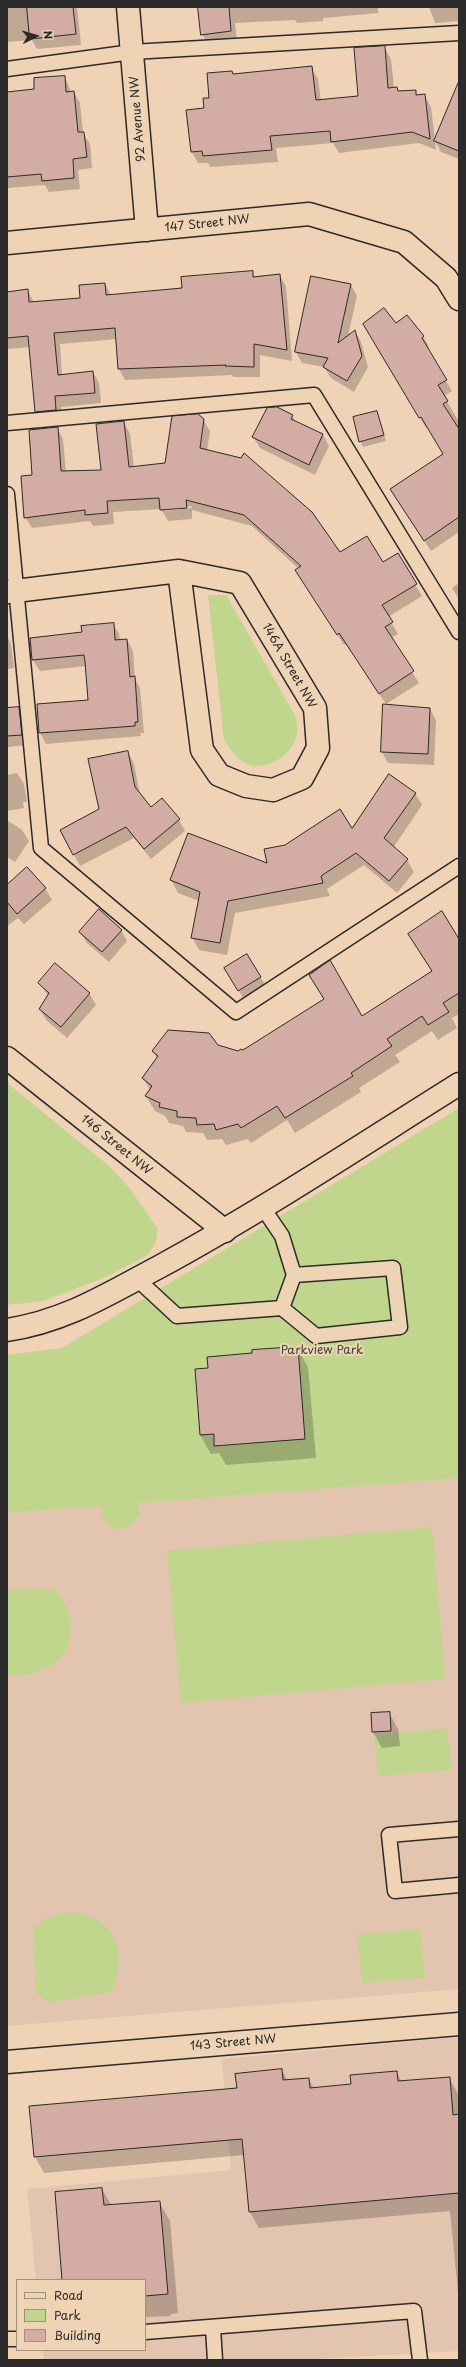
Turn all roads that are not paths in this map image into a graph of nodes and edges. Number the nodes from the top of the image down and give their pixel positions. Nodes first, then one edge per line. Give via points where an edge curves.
1 (128, 7) edge
2 (459, 33) edge
3 (132, 52) junction
4 (7, 69) edge
5 (147, 230) junction
6 (7, 243) edge
7 (459, 299) edge
8 (7, 423) edge
9 (7, 494) edge
10 (179, 571) junction
11 (11, 592) edge
12 (459, 632) edge
13 (459, 866) edge
14 (7, 1058) edge
15 (459, 1084) edge
16 (263, 1208) junction
17 (225, 1231) junction
18 (294, 1275) junction
19 (137, 1279) junction
20 (282, 1308) junction
21 (7, 1330) edge
22 (459, 1829) edge
23 (459, 1885) edge
24 (459, 2024) edge
25 (7, 2062) edge
26 (213, 2328) junction
27 (146, 2332) edge
28 (216, 2360) edge
29 (420, 2360) edge

1 - 3 street, 92 Avenue NW
2 - 3 lane
3 - 4 lane
3 - 5 street, 92 Avenue NW
5 - 6 street, 147 Street NW
5 - 7 street, 147 Street NW via 309,214 404,242 446,278
8 - 12 lane via 314,395
9 - 11 lane
10 - 10 street, 146A Street NW via 202,750 219,775 246,786 273,790 302,778 318,748 315,708 240,583
10 - 11 street, 146A Street NW
11 - 13 lane via 41,848 236,1012
14 - 17 street, 146 Street NW
15 - 16 street
16 - 17 street
16 - 18 lane via 282,1236
17 - 19 street
18 - 20 lane
18 - 20 lane via 393,1268 400,1327 316,1336
19 - 20 lane via 177,1316
19 - 21 street via 76,1311 35,1326
22 - 23 lane via 390,1835 395,1891
24 - 25 street, 143 Street NW
26 - 27 lane
26 - 28 lane
26 - 29 lane via 414,2311

